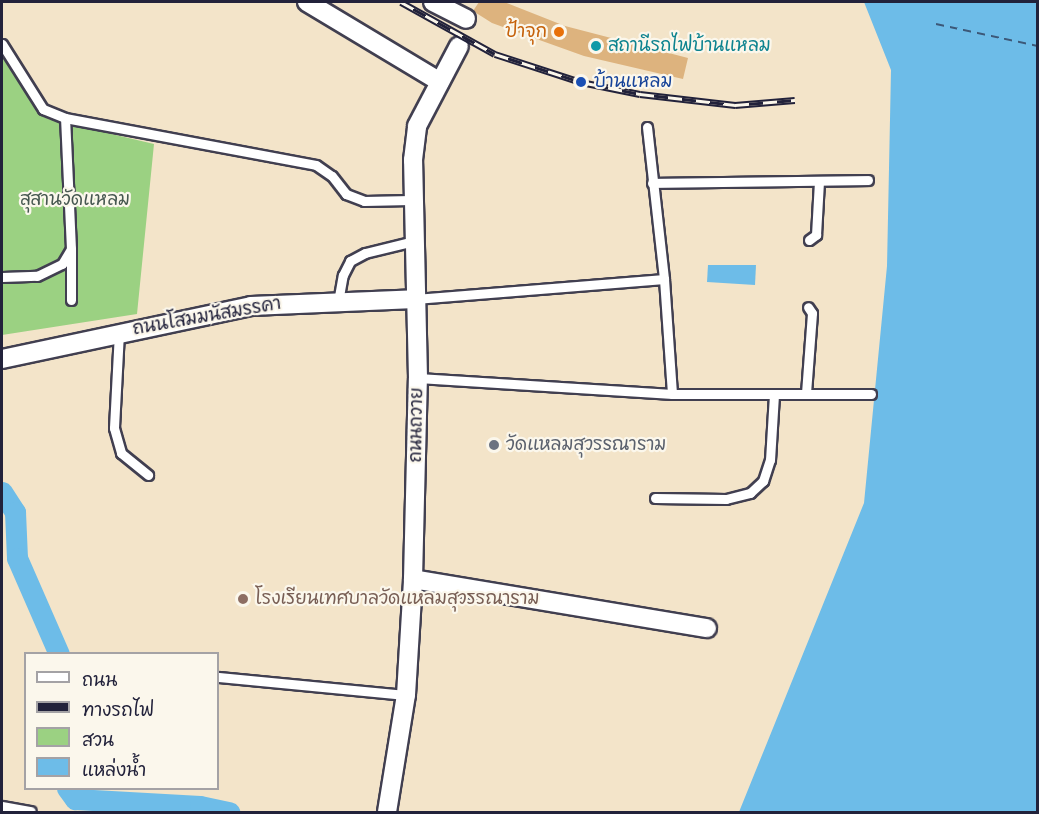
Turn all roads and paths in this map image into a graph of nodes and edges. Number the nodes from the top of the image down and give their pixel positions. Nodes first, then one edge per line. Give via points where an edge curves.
1 (307, 2) edge
2 (433, 2) edge
3 (466, 19) dead end
4 (2, 44) edge
5 (459, 46) dead end
6 (440, 82) junction
7 (65, 118) junction
8 (647, 127) dead end
9 (868, 180) dead end
10 (819, 182) junction
11 (652, 183) junction
12 (411, 200) junction
13 (809, 240) dead end
14 (414, 241) junction
15 (71, 249) junction
16 (2, 277) edge
17 (664, 279) junction
18 (415, 299) junction
19 (71, 300) dead end
20 (338, 302) junction
21 (808, 307) dead end
22 (118, 332) junction
23 (2, 359) edge
24 (418, 378) junction
25 (806, 393) junction
26 (672, 394) junction
27 (871, 394) dead end
28 (774, 395) junction
29 (148, 475) dead end
30 (655, 498) dead end
31 (413, 579) junction
32 (706, 628) dead end
33 (219, 677) edge
34 (406, 695) junction
35 (2, 806) edge
36 (31, 812) edge
37 (387, 813) edge

1 - 6 street
2 - 3 street
4 - 7 lane via 43,109
5 - 6 street, ถนนถวาย
6 - 12 street, ถนนถวาย via 417,126
7 - 12 lane via 294,159 316,165 332,176 346,194 364,201
7 - 15 lane
8 - 11 lane
9 - 10 lane
10 - 11 lane
10 - 13 lane via 816,235
11 - 17 lane
12 - 14 street, ถนนถวาย
14 - 18 street, ถนนถวาย
14 - 20 lane via 365,253 350,261
15 - 16 lane via 62,264 37,276
15 - 19 lane
17 - 18 lane
17 - 26 lane
18 - 20 street, ถนนโสมมนัสมรรคา
18 - 24 street, ถนนถวาย
20 - 22 street, ถนนโสมมนัสมรรคา via 251,306
21 - 25 lane via 812,313
22 - 23 street, ถนนโสมมนัสมรรคา
22 - 29 lane via 114,428 121,453 133,467
24 - 26 lane
24 - 31 street, ถนนถวาย
25 - 27 lane
25 - 28 lane
26 - 28 lane
28 - 30 lane via 770,460 763,481 750,493 726,499
31 - 32 street
31 - 34 street, ถนนถวาย
33 - 34 lane
34 - 37 street, ถนนถวาย
35 - 36 lane

